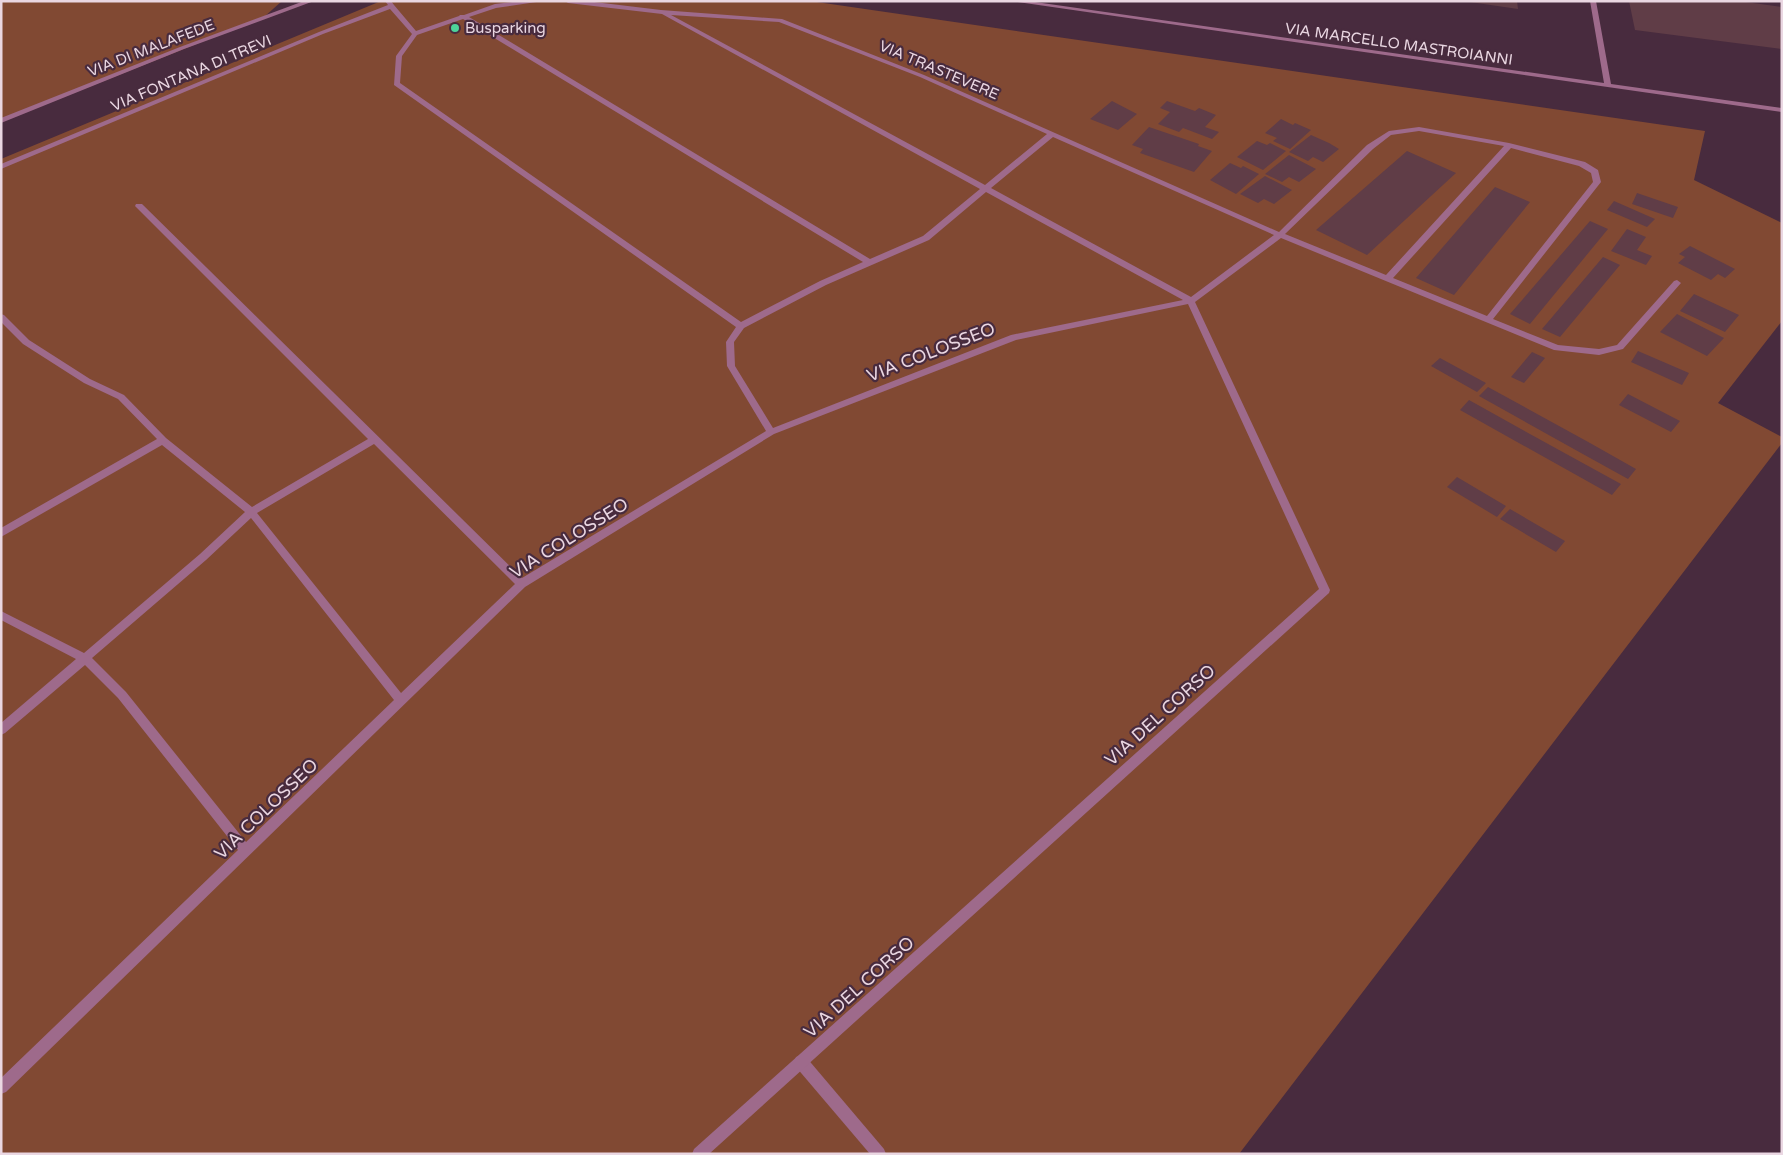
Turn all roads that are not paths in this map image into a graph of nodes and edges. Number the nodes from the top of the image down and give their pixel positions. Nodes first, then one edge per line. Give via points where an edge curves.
1 (311, 1) edge
2 (540, 1) edge
3 (568, 1) edge
4 (1012, 1) edge
5 (1593, 1) edge
6 (390, 4) edge
7 (661, 12) junction
8 (462, 16) junction
9 (415, 34) junction
10 (1608, 86) junction
11 (1782, 110) edge
12 (1, 121) edge
13 (1052, 134) junction
14 (1509, 145) junction
15 (1, 167) edge
16 (986, 189) junction
17 (139, 206) dead end
18 (1280, 235) junction
19 (870, 263) junction
20 (1387, 279) junction
21 (1677, 283) dead end
22 (1191, 301) junction
23 (1, 317) edge
24 (1488, 320) junction
25 (741, 326) junction
26 (771, 432) junction
27 (375, 439) junction
28 (163, 440) junction
29 (251, 512) junction
30 (1, 533) edge
31 (521, 584) junction
32 (1, 615) edge
33 (86, 659) junction
34 (401, 700) junction
35 (1, 730) edge
36 (246, 851) junction
37 (801, 1062) junction
38 (1, 1087) edge
39 (699, 1154) edge
40 (880, 1154) edge

1 - 12 street, VIA DI MALAFEDE via 182,48
2 - 8 street via 496,6
3 - 7 street, VIA TRASTEVERE
4 - 10 street, VIA MARCELLO MASTROIANNI
5 - 10 street
6 - 9 street
6 - 15 street, VIA FONTANA DI TREVI
7 - 13 street, VIA TRASTEVERE via 780,20 922,76
7 - 16 street
8 - 9 street
8 - 19 street
9 - 25 street via 399,56 396,84
10 - 11 street, VIA MARCELLO MASTROIANNI
13 - 16 street
13 - 18 street, VIA TRASTEVERE
14 - 18 street via 1419,130 1389,134 1370,147
14 - 20 street
14 - 24 street via 1582,164 1595,172 1597,182
16 - 19 street via 926,238
16 - 22 street
17 - 27 street
18 - 20 street, VIA TRASTEVERE
18 - 22 street
19 - 25 street via 823,283
20 - 24 street, VIA TRASTEVERE
21 - 24 street, VIA TRASTEVERE via 1620,346 1599,352 1557,348
22 - 26 street, VIA COLOSSEO via 1014,337
22 - 37 street, VIA DEL CORSO via 1325,590
23 - 28 street via 26,342 87,381 122,397
25 - 26 street via 730,342 731,366
26 - 31 street, VIA COLOSSEO
27 - 29 street
27 - 31 street
28 - 29 street
28 - 30 street
29 - 33 street
29 - 34 street
31 - 34 street, VIA COLOSSEO
32 - 33 street
33 - 35 street
33 - 36 street via 122,695
34 - 36 street, VIA COLOSSEO
36 - 38 street, VIA COLOSSEO
37 - 39 street, VIA DEL CORSO
37 - 40 street

